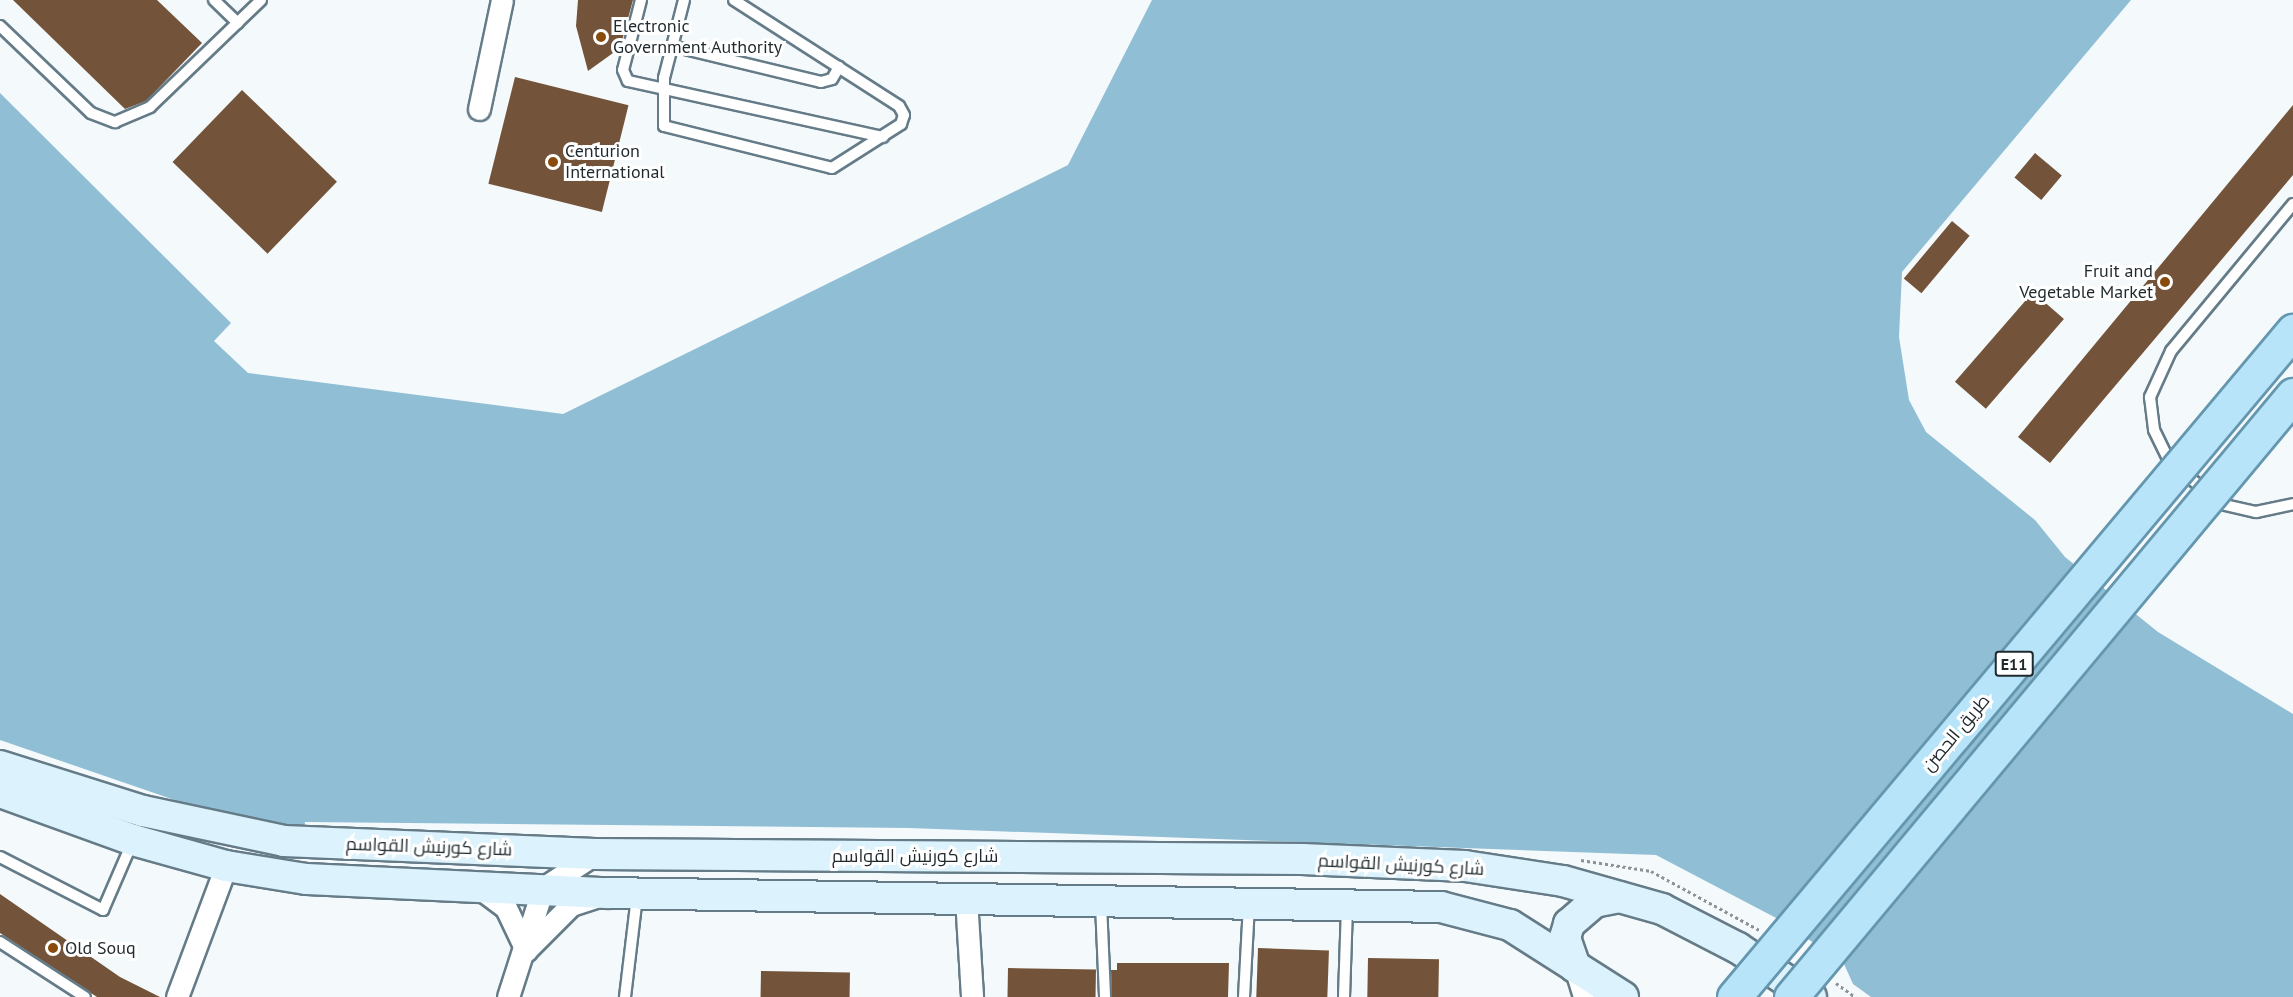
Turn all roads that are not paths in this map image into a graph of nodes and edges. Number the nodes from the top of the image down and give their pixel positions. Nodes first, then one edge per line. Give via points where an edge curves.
1 (214, 0) edge
2 (261, 0) edge
3 (502, 0) edge
4 (641, 0) edge
5 (684, 0) edge
6 (734, 0) edge
7 (238, 23) junction
8 (0, 26) edge
9 (672, 46) junction
10 (839, 67) junction
11 (665, 90) junction
12 (479, 109) dead end
13 (883, 137) junction
14 (2293, 204) edge
15 (2293, 331) edge
16 (2293, 395) edge
17 (2293, 504) edge
18 (1, 789) edge
19 (133, 840) junction
20 (595, 854) junction
21 (0, 856) edge
22 (226, 866) junction
23 (476, 886) junction
24 (543, 888) junction
25 (607, 893) junction
26 (638, 893) junction
27 (1623, 896) junction
28 (966, 898) junction
29 (1101, 900) junction
30 (1249, 901) junction
31 (1347, 903) junction
32 (0, 942) edge
33 (526, 950) junction
34 (1575, 967) junction
35 (85, 997) edge
36 (177, 997) edge
37 (508, 997) edge
38 (625, 997) edge
39 (972, 997) edge
40 (1106, 997) edge
41 (1244, 997) edge
42 (1344, 997) edge
43 (1584, 997) edge
44 (1623, 997) edge
45 (1734, 997) edge
46 (1791, 997) edge
47 (1812, 997) edge

1 - 7 lane
2 - 7 lane
3 - 12 street
4 - 11 lane via 623,73 632,82
5 - 9 lane
6 - 10 lane
7 - 8 lane via 150,107 115,122 91,113
9 - 10 lane via 821,82 832,79
9 - 11 lane
10 - 13 lane via 902,110 901,124
11 - 13 lane
11 - 13 lane via 664,126 826,167 843,166
14 - 17 lane via 2171,351 2150,397 2154,430 2170,463 2225,505 2256,512
15 - 45 main road, طريق الحصن / E11, bridge
16 - 46 main road, E11, bridge
18 - 19 main road, شارع كورنيش القواسم
18 - 20 main road, شارع كورنيش القواسم via 143,811 284,842
19 - 21 lane via 103,910
19 - 22 main road, شارع كورنيش القواسم
20 - 24 street
20 - 27 main road, شارع كورنيش القواسم via 1326,860 1465,866
22 - 23 main road, شارع كورنيش القواسم via 306,879
22 - 36 street
23 - 24 main road, شارع كورنيش القواسم
23 - 33 street via 506,908
24 - 25 main road, شارع كورنيش القواسم
24 - 33 street
25 - 26 main road, شارع كورنيش القواسم
25 - 33 street via 571,905
26 - 28 main road, شارع كورنيش القواسم
26 - 38 lane
27 - 34 main road via 1577,912 1565,938
27 - 47 main road, شارع كورنيش القواسم via 1662,909 1738,948
28 - 29 main road, شارع كورنيش القواسم
28 - 39 street
29 - 30 main road, شارع كورنيش القواسم
29 - 40 lane
30 - 31 main road, شارع كورنيش القواسم
30 - 41 lane
31 - 34 main road, شارع كورنيش القواسم via 1441,907 1510,925
31 - 42 lane
32 - 35 lane
33 - 37 street
34 - 43 street
34 - 44 main road, شارع كورنيش القواسم

